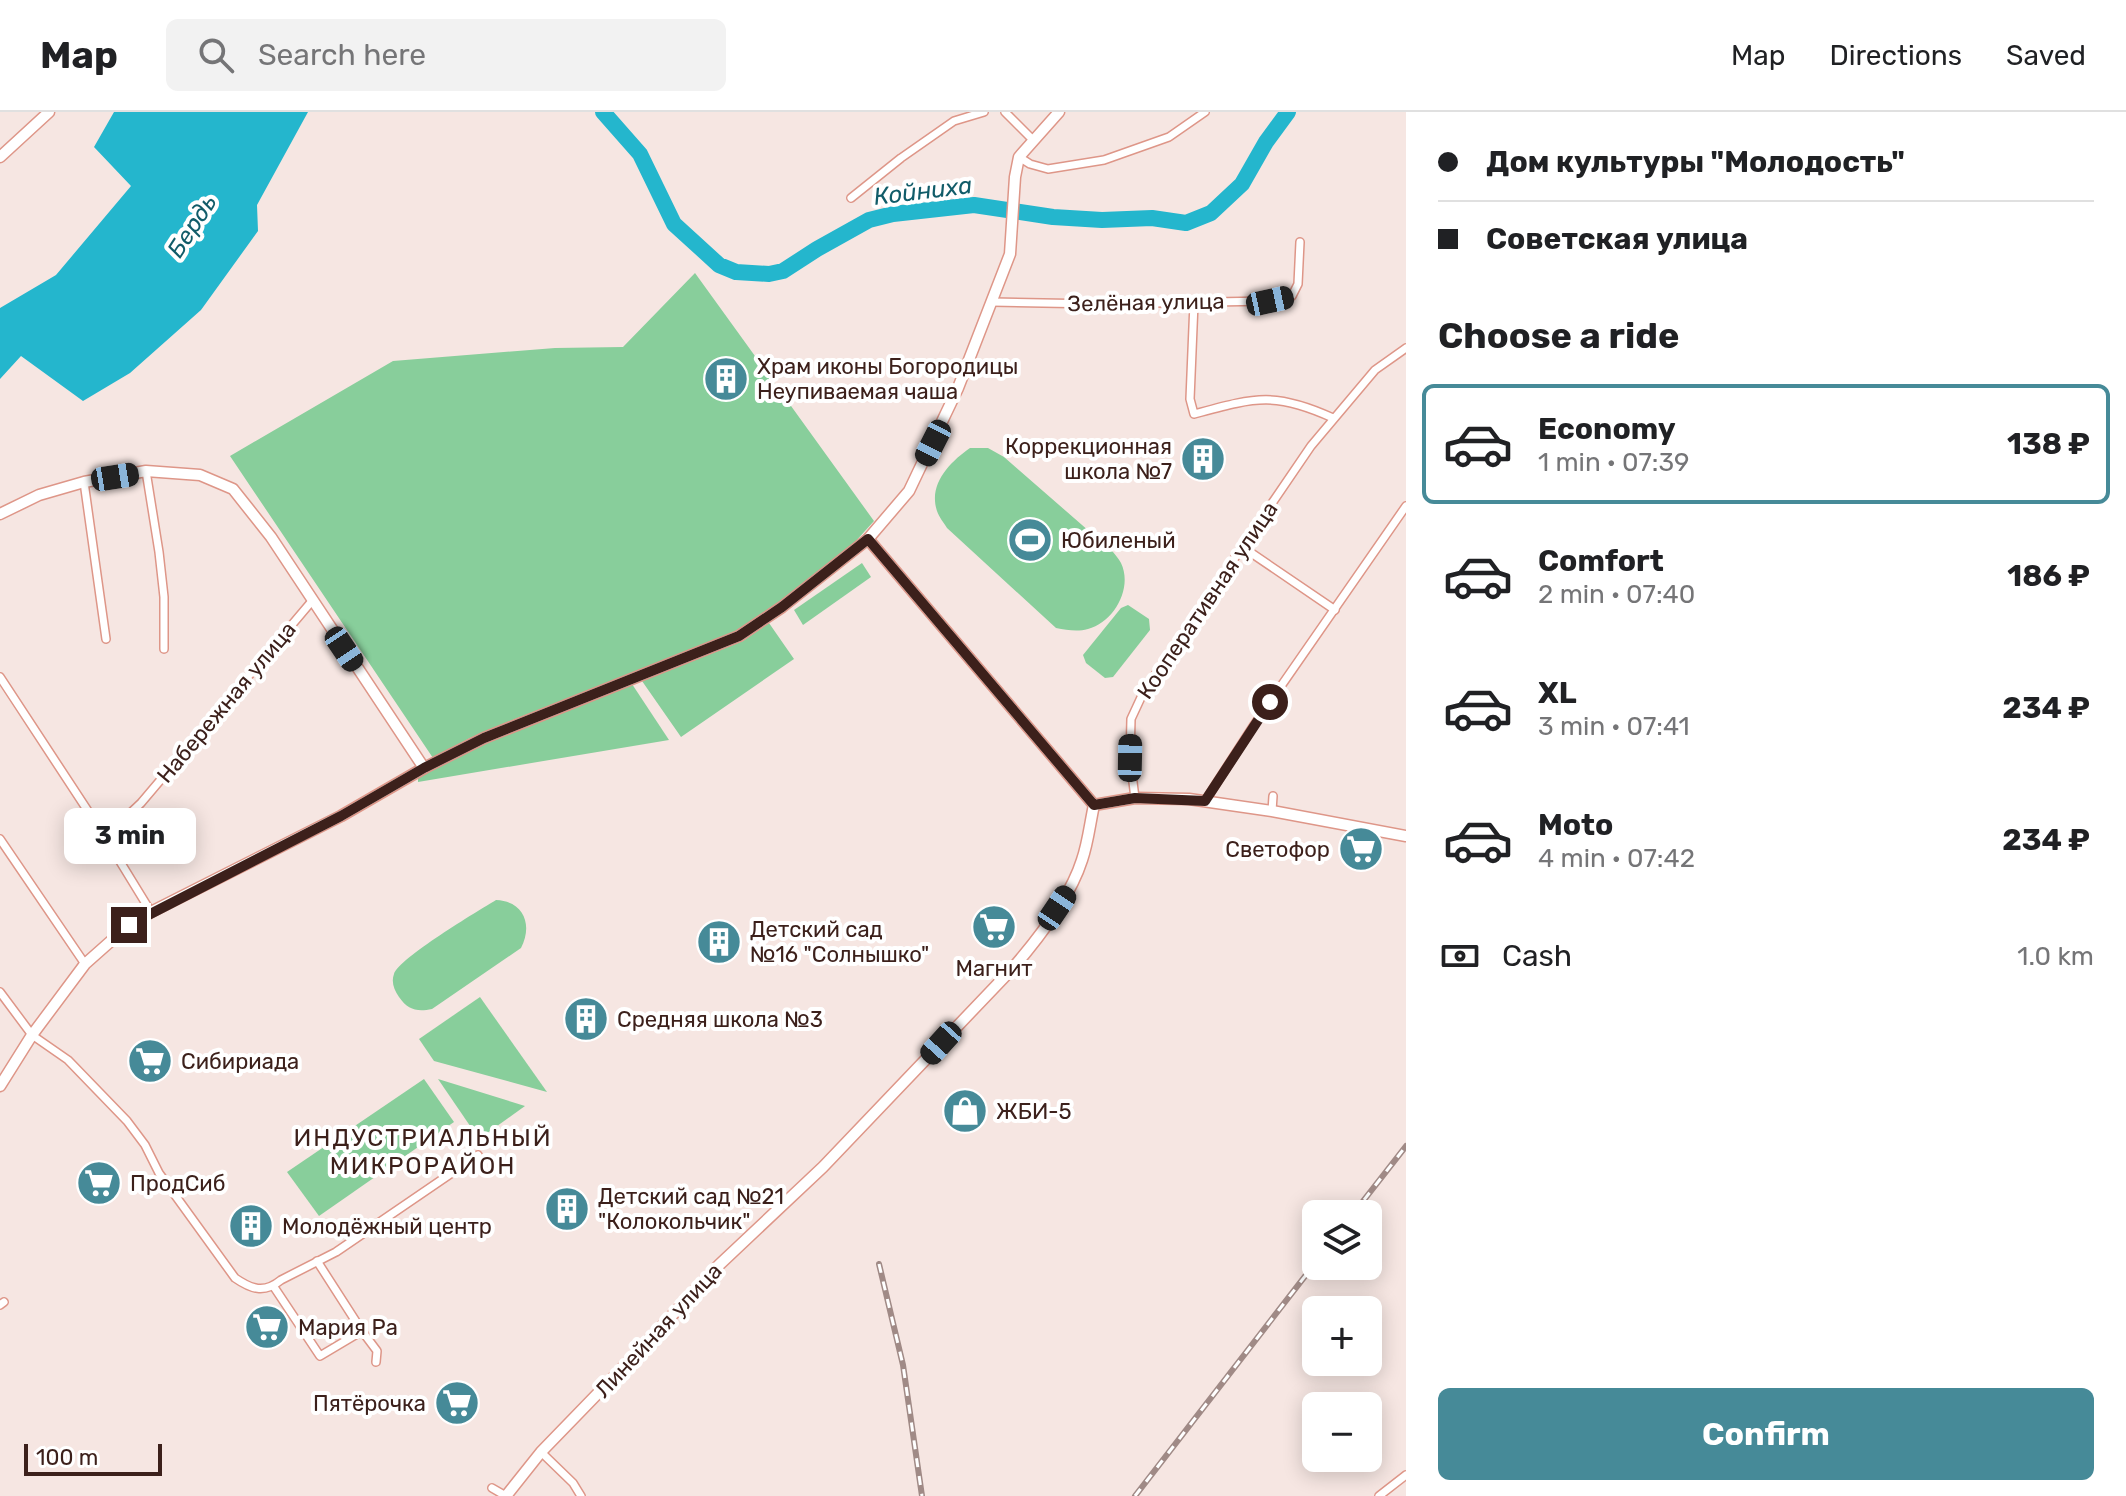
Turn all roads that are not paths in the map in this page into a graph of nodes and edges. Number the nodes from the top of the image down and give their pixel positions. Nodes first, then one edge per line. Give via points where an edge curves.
1 (49, 112) edge
2 (984, 112) edge
3 (1005, 112) edge
4 (1059, 112) edge
5 (1205, 112) edge
6 (1033, 140) junction
7 (0, 157) edge
8 (1019, 157) junction
9 (851, 198) dead end
10 (1300, 242) dead end
11 (992, 302) junction
12 (1194, 303) junction
13 (1406, 348) edge
14 (1333, 418) junction
15 (146, 471) junction
16 (84, 482) junction
17 (1406, 506) edge
18 (0, 514) edge
19 (868, 539) junction
20 (1241, 546) junction
21 (312, 601) junction
22 (1335, 610) junction
23 (106, 639) dead end
24 (164, 649) dead end
25 (0, 677) edge
26 (424, 768) junction
27 (1273, 796) dead end
28 (1135, 798) junction
29 (1205, 801) junction
30 (1094, 805) junction
31 (1272, 811) junction
32 (1406, 836) edge
33 (105, 837) junction
34 (0, 839) edge
35 (151, 912) junction
36 (85, 964) junction
37 (0, 992) edge
38 (32, 1035) junction
39 (0, 1086) edge
40 (478, 1155) dead end
41 (317, 1261) junction
42 (274, 1287) junction
43 (362, 1331) junction
44 (376, 1362) dead end
45 (541, 1452) junction
46 (1406, 1475) edge
47 (492, 1488) dead end
48 (506, 1496) edge
49 (579, 1496) edge
50 (1379, 1496) edge

1 - 7 main road
2 - 9 street via 954,121
3 - 6 street
4 - 6 main road
5 - 8 street via 1169,137 1104,160 1048,169
6 - 8 main road
8 - 11 main road via 1010,254
10 - 12 street, Зелёная улица via 1298,284 1292,296
11 - 12 street, Зелёная улица
11 - 19 main road via 909,491
12 - 14 street via 1194,414 1248,399 1282,400
13 - 14 street, Кооперативная улица via 1375,370
14 - 20 street, Кооперативная улица
15 - 16 main road, Набережная улица
15 - 21 main road, Набережная улица via 200,475 233,489
15 - 24 street via 164,597
16 - 18 main road, Набережная улица
16 - 23 street
17 - 22 street
19 - 26 main road via 739,636 484,738
19 - 30 main road
20 - 22 street
20 - 28 street, Кооперативная улица via 1144,691 1131,719
21 - 26 main road, Набережная улица
21 - 33 street, Набережная улица via 141,803
22 - 29 street
25 - 33 street
26 - 35 main road
27 - 31 street
28 - 29 main road
28 - 30 main road
29 - 31 main road
30 - 45 main road, Линейная улица via 1083,860 1030,948
31 - 32 main road
33 - 35 street
34 - 36 street
35 - 36 main road
36 - 38 main road
37 - 38 street
38 - 39 main road
38 - 42 street via 68,1060 127,1121 235,1278 251,1289
40 - 41 street
41 - 42 street
41 - 43 street
42 - 43 street via 320,1356
43 - 44 street via 377,1351
45 - 48 main road, Линейная улица
45 - 49 street
46 - 50 street
47 - 48 street

